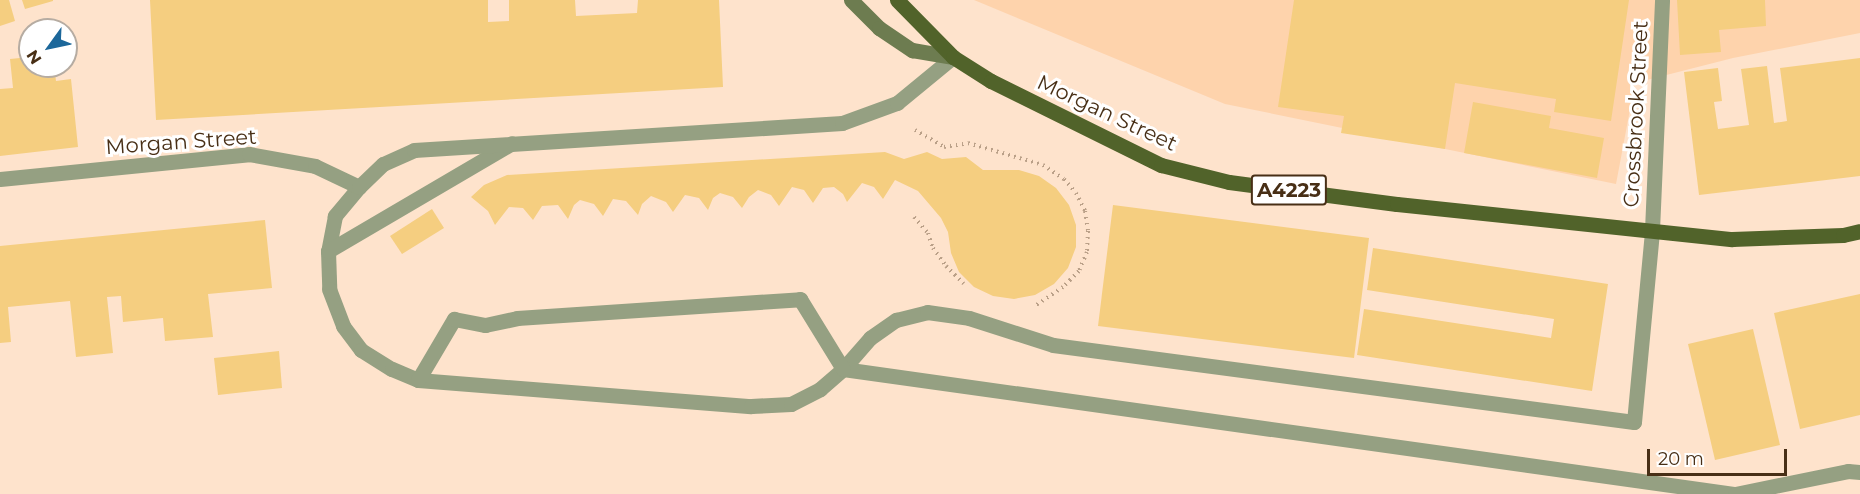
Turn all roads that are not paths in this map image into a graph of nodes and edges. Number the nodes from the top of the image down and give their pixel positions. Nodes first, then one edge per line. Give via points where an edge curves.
1 (851, 0) edge
2 (897, 0) edge
3 (1662, 0) edge
4 (953, 57) junction
5 (512, 142) junction
6 (0, 178) edge
7 (359, 187) junction
8 (1652, 230) junction
9 (1860, 231) edge
10 (328, 251) junction
11 (843, 369) junction
12 (418, 380) junction
13 (1860, 472) edge

1 - 4 main road via 879,28 912,50
2 - 4 main road, Morgan Street / A4223
3 - 8 street, Crossbrook Street
4 - 5 street via 897,103 842,123
4 - 8 main road, Morgan Street / A4223 via 991,81 1161,165 1229,182
5 - 7 street via 414,150 383,164
5 - 10 street
6 - 7 street, Morgan Street via 249,154 315,166
7 - 10 street via 335,216
8 - 9 main road, A4223 via 1732,239
8 - 11 street, Crossbrook Street via 1634,422 1053,345 969,318 927,312 896,320 870,338
10 - 12 street via 329,289 343,326 361,350
11 - 12 street via 820,389 791,405 751,406
11 - 12 street via 800,299 517,318 485,325 453,319
11 - 13 street via 1735,494 1848,471

